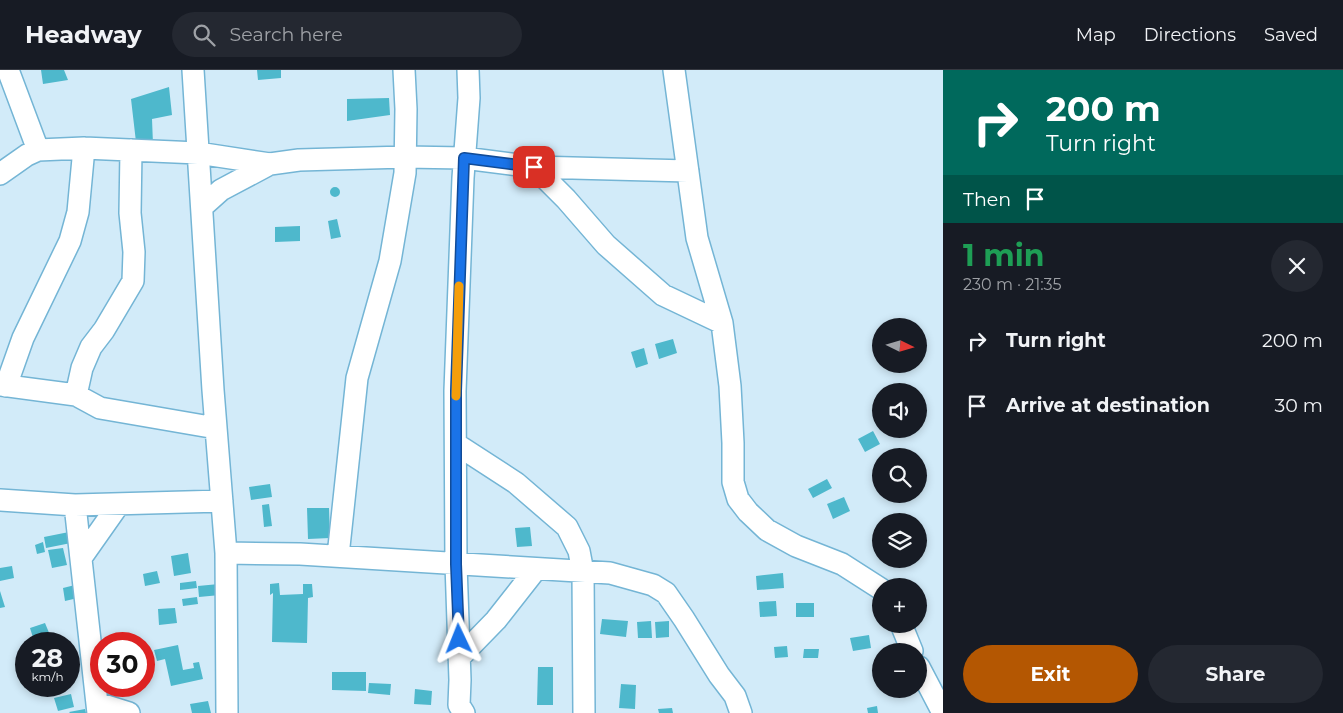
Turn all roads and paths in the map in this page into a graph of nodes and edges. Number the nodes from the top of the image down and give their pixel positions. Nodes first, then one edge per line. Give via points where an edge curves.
1 (8, 70) edge
2 (193, 70) edge
3 (404, 70) edge
4 (468, 70) edge
5 (674, 70) edge
6 (84, 148) junction
7 (38, 150) junction
8 (130, 150) junction
9 (198, 153) junction
10 (405, 158) junction
11 (464, 158) junction
12 (270, 164) junction
13 (534, 167) junction
14 (688, 171) junction
15 (0, 174) edge
16 (202, 207) junction
17 (722, 323) junction
18 (3, 386) edge
19 (76, 395) junction
20 (216, 428) junction
21 (456, 444) junction
22 (0, 500) edge
23 (222, 501) junction
24 (119, 504) junction
25 (75, 505) junction
26 (226, 553) junction
27 (338, 556) junction
28 (81, 558) junction
29 (456, 564) junction
30 (536, 569) junction
31 (583, 572) junction
32 (872, 584) edge
33 (459, 658) junction
34 (927, 682) edge
35 (97, 708) edge
36 (129, 713) edge
37 (227, 713) edge
38 (464, 713) edge
39 (584, 713) edge
40 (741, 713) edge
41 (943, 713) edge

1 - 7 street
2 - 9 street
3 - 10 street
4 - 11 street
5 - 14 street
6 - 7 street
6 - 8 street
6 - 18 street via 78,212 70,241
7 - 15 street
8 - 9 street
8 - 19 street via 133,281 91,347
9 - 12 street
9 - 16 street
10 - 11 street
10 - 12 street via 299,160
10 - 27 street via 390,261 357,378
11 - 13 street
11 - 21 street
12 - 16 street via 221,190
13 - 14 street
13 - 17 street via 606,245 663,295
14 - 17 street via 697,238
16 - 20 street
17 - 32 street via 730,386 733,482 738,499 767,530 796,546 842,564
18 - 19 street
19 - 20 street via 100,408
20 - 23 street
21 - 29 street
21 - 31 street via 516,483 566,527 579,551
22 - 25 street
23 - 24 street
23 - 26 street
24 - 25 street
24 - 28 street
25 - 28 street
26 - 27 street
26 - 37 street
27 - 29 street
28 - 35 street
29 - 30 street
29 - 33 street
30 - 31 street
30 - 33 street via 496,620
31 - 39 street
31 - 40 street via 610,573 653,585 666,593 735,696
33 - 38 street via 460,705
34 - 41 street
35 - 36 street

